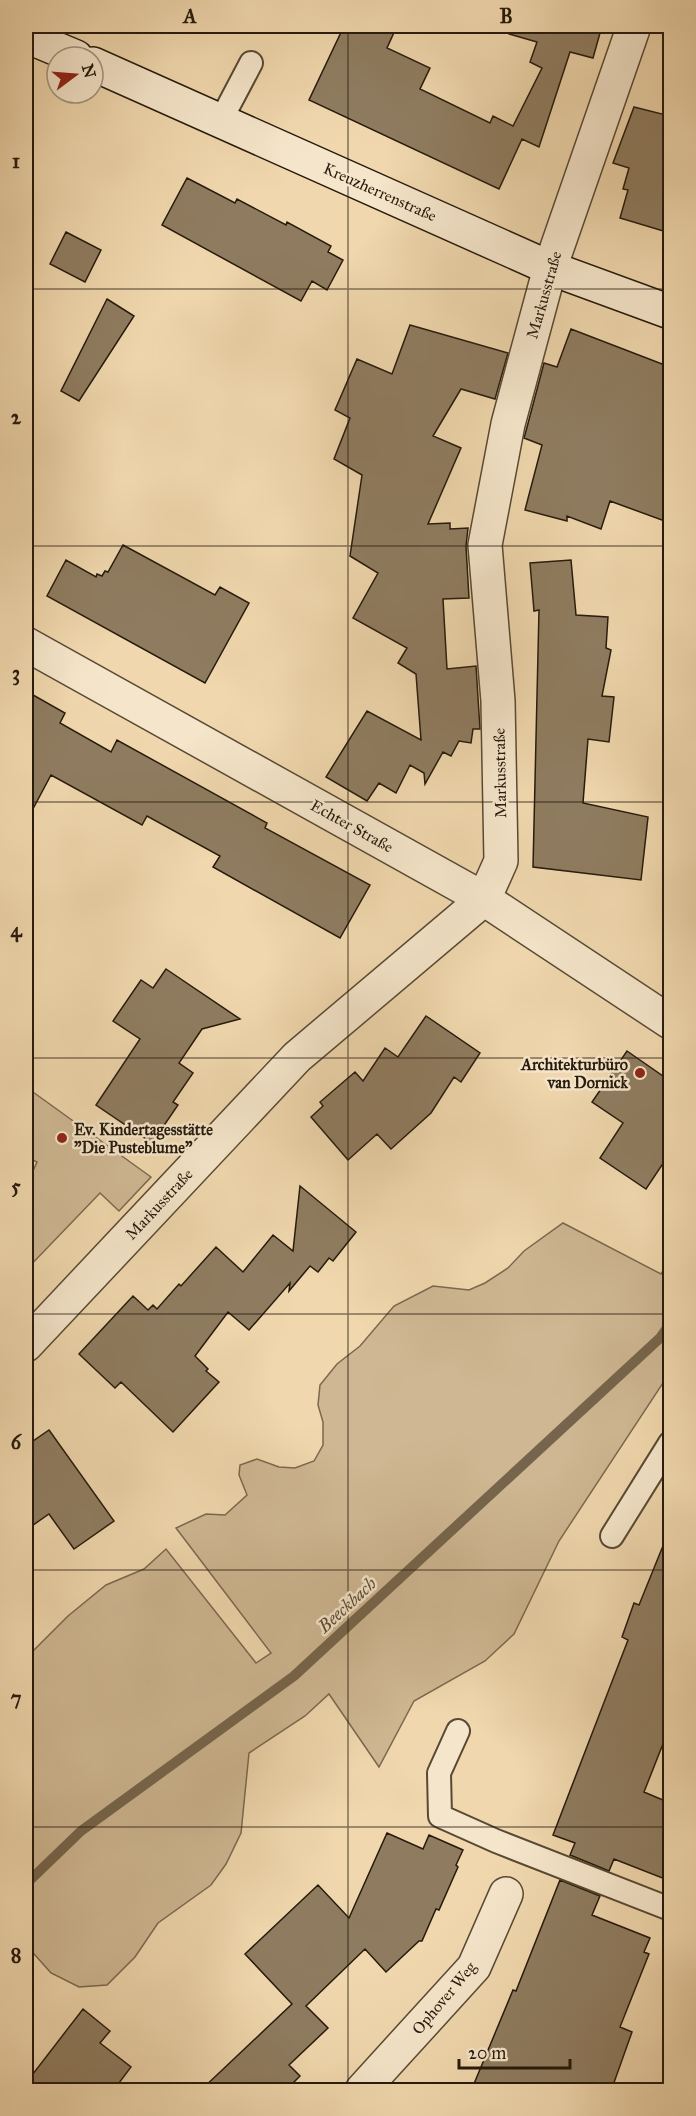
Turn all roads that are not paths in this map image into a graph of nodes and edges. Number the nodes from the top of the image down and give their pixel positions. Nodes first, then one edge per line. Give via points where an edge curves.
1 (29, 26) edge
2 (634, 26) edge
3 (26, 34) edge
4 (50, 45) edge
5 (251, 63) dead end
6 (105, 69) edge
7 (221, 120) junction
8 (550, 268) junction
9 (670, 312) edge
10 (26, 644) edge
11 (484, 899) junction
12 (670, 1023) edge
13 (26, 1345) edge
14 (670, 1443) edge
15 (612, 1536) dead end
16 (458, 1731) dead end
17 (506, 1894) dead end
18 (670, 1909) edge
19 (362, 2091) edge

1 - 3 lane
2 - 8 street, Markusstraße
3 - 4 street
5 - 7 lane
6 - 7 street, Kreuzherrenstraße
7 - 8 street, Kreuzherrenstraße
8 - 9 street, Kreuzherrenstraße
8 - 11 street, Markusstraße via 508,424 484,545 498,701 501,861
10 - 11 street, Echter Straße
11 - 12 street, Echter Straße
11 - 13 street, Markusstraße via 297,1057
14 - 15 lane
16 - 18 lane via 439,1773 440,1816
17 - 19 street, Ophover Weg via 474,1967

